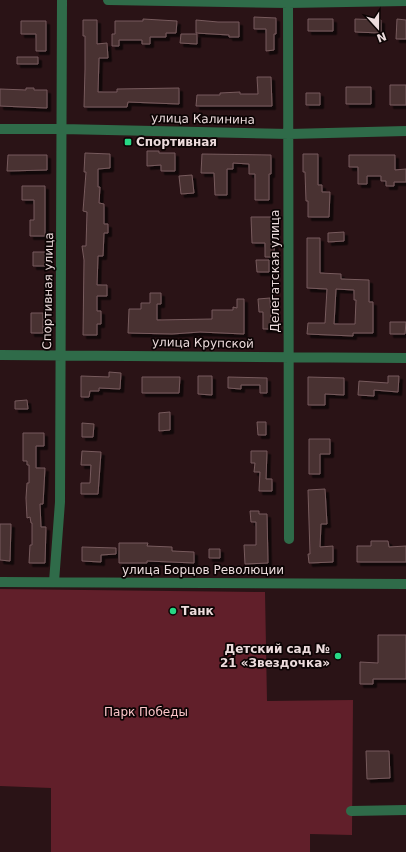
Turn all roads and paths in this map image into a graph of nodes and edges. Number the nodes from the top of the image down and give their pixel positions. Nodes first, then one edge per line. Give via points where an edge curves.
1 (62, 0) edge
2 (108, 0) edge
3 (406, 1) edge
4 (288, 4) junction
5 (0, 129) edge
6 (62, 129) junction
7 (406, 131) edge
8 (288, 134) junction
9 (60, 354) junction
10 (0, 355) edge
11 (287, 357) junction
12 (406, 358) edge
13 (289, 539) dead end
14 (0, 582) edge
15 (54, 582) junction
16 (406, 584) edge
17 (406, 810) edge
18 (351, 811) dead end

1 - 6 street, Спортивная улица
2 - 4 street
3 - 4 street
4 - 8 street, Делегатская улица
5 - 6 street, улица Калинина
6 - 8 street, улица Калинина
6 - 9 street, Спортивная улица
7 - 8 street, улица Калинина
8 - 11 street, Делегатская улица
9 - 10 street, улица Крупской
9 - 11 street, улица Крупской
9 - 15 street, Спортивная улица via 60,502
11 - 12 street, улица Крупской
11 - 13 street, Делегатская улица
14 - 15 street, улица Борцов Революции
15 - 16 street, улица Борцов Революции
17 - 18 street

